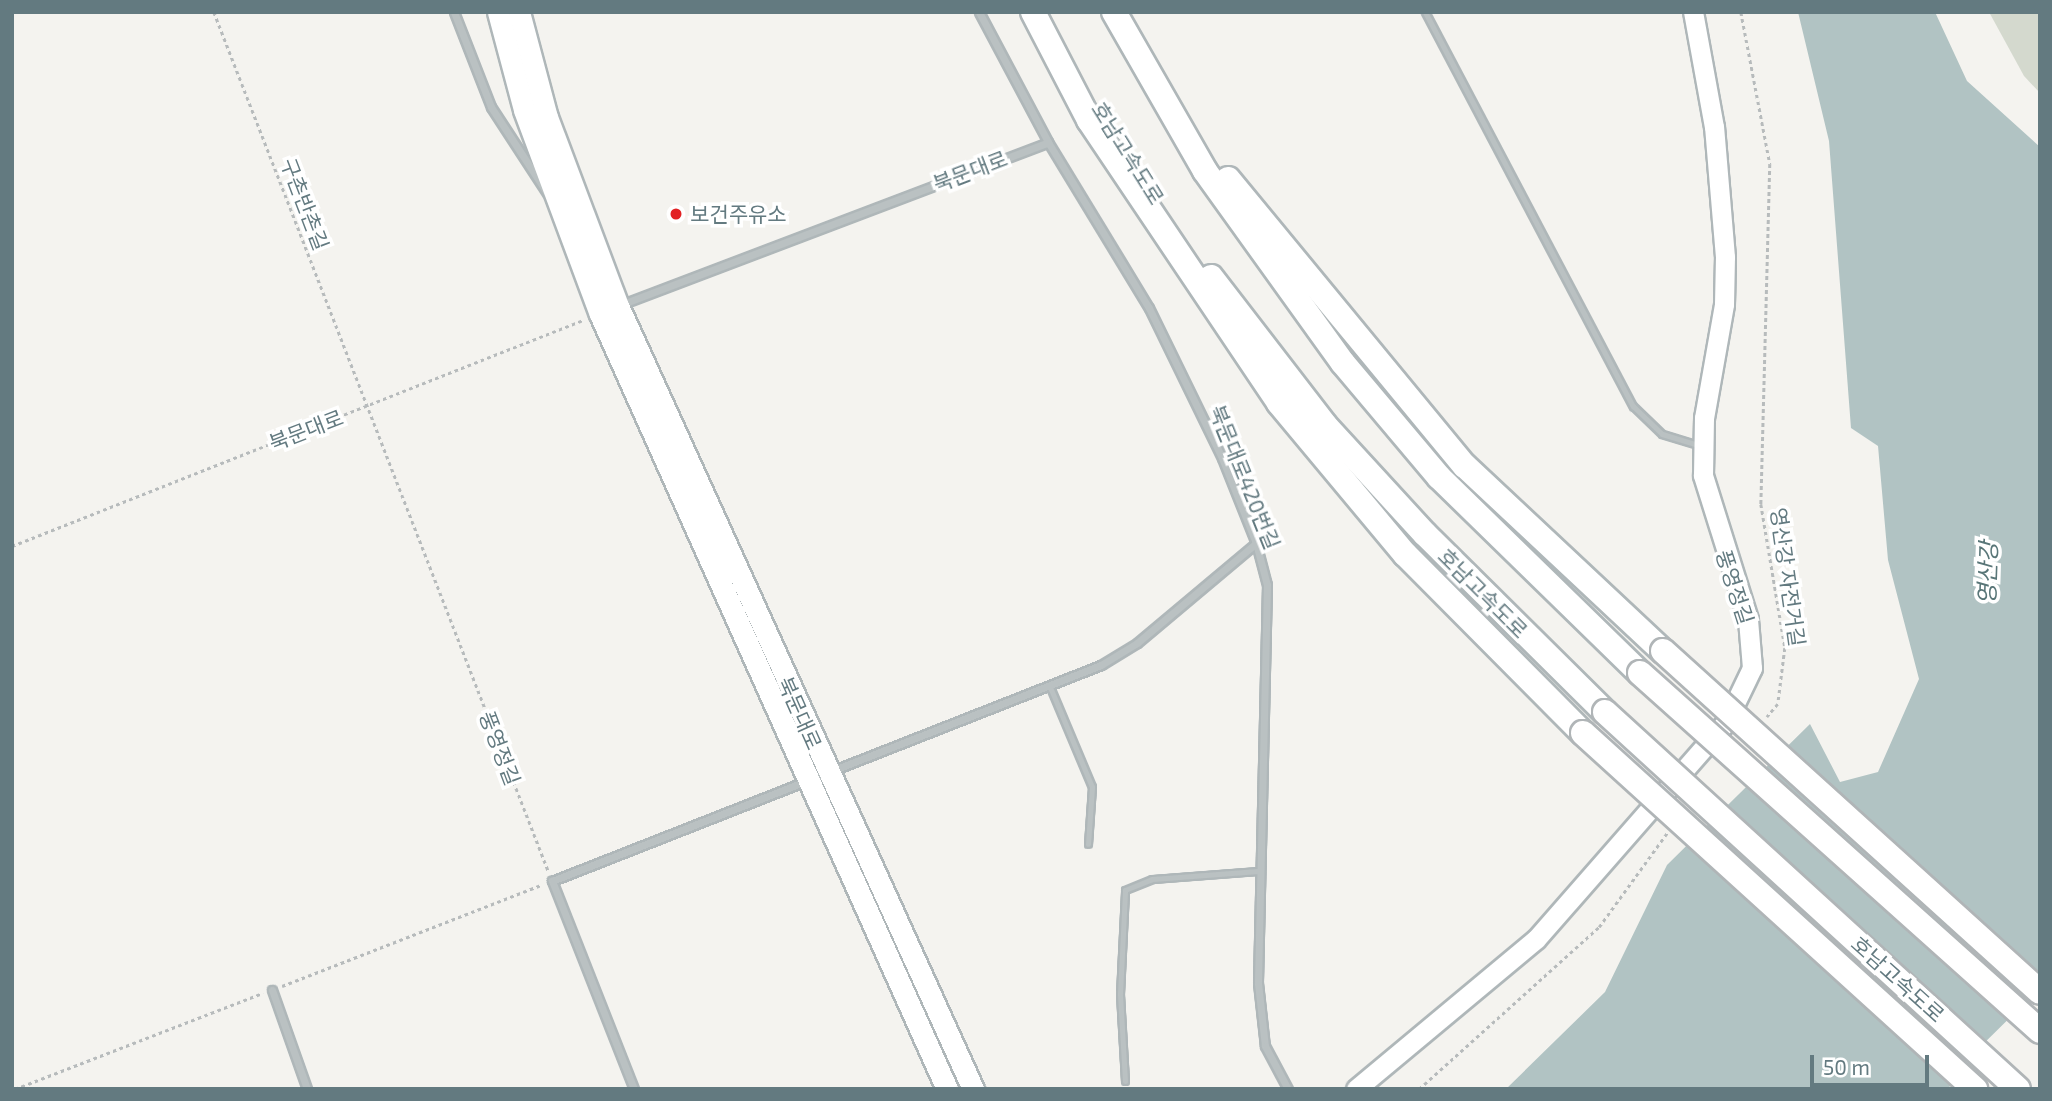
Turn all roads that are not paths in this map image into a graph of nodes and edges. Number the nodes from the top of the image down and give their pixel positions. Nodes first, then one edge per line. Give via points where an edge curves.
1 (454, 12) edge
2 (498, 12) edge
3 (519, 12) edge
4 (979, 12) edge
5 (1033, 12) edge
6 (1046, 12) edge
7 (1114, 12) edge
8 (1133, 12) edge
9 (1425, 12) edge
10 (1693, 12) edge
11 (1048, 142) junction
12 (557, 208) junction
13 (609, 310) junction
14 (1702, 446) junction
15 (1256, 543) junction
16 (1050, 687) junction
17 (818, 777) junction
18 (1088, 844) dead end
19 (1258, 871) junction
20 (272, 990) dead end
21 (2040, 992) edge
22 (2040, 1031) edge
23 (1125, 1081) dead end
24 (307, 1089) edge
25 (634, 1089) edge
26 (947, 1089) edge
27 (973, 1089) edge
28 (1288, 1089) edge
29 (1356, 1089) edge
30 (1975, 1089) edge
31 (2018, 1089) edge

1 - 12 street via 491,107
2 - 12 main road, 북문대로 via 523,110
3 - 13 main road, 북문대로 via 547,117
4 - 11 street, 북문대로420번길
5 - 30 highway, bridge via 1089,120 1279,403 1405,554 1583,733
6 - 31 highway, 호남고속도로, bridge via 1157,201 1268,354 1425,534 1605,712
7 - 22 highway, bridge via 1212,181 1343,363 1492,531 1640,673
8 - 21 highway, bridge via 1210,153 1465,466
9 - 14 lane via 1584,323 1633,406 1662,434
10 - 14 street, 풍영정길 via 1714,127 1725,257 1724,304
11 - 13 street, 북문대로
11 - 15 street, 북문대로420번길 via 1149,308 1222,458
12 - 13 main road, 북문대로
13 - 17 main road, 북문대로
14 - 29 street, 풍영정길 via 1712,513 1748,619 1753,659 1746,688 1670,791 1536,939
15 - 16 street, 북문대로 via 1122,654
15 - 19 street, 북문대로420번길 via 1267,585
16 - 17 street, 북문대로
16 - 18 lane via 1092,787
17 - 25 street, 북문대로 via 552,881
17 - 26 main road, 북문대로
17 - 27 main road, 북문대로
19 - 23 lane via 1152,878 1125,890 1120,994
19 - 28 street, 북문대로420번길 via 1261,1018 1265,1046
20 - 24 street

